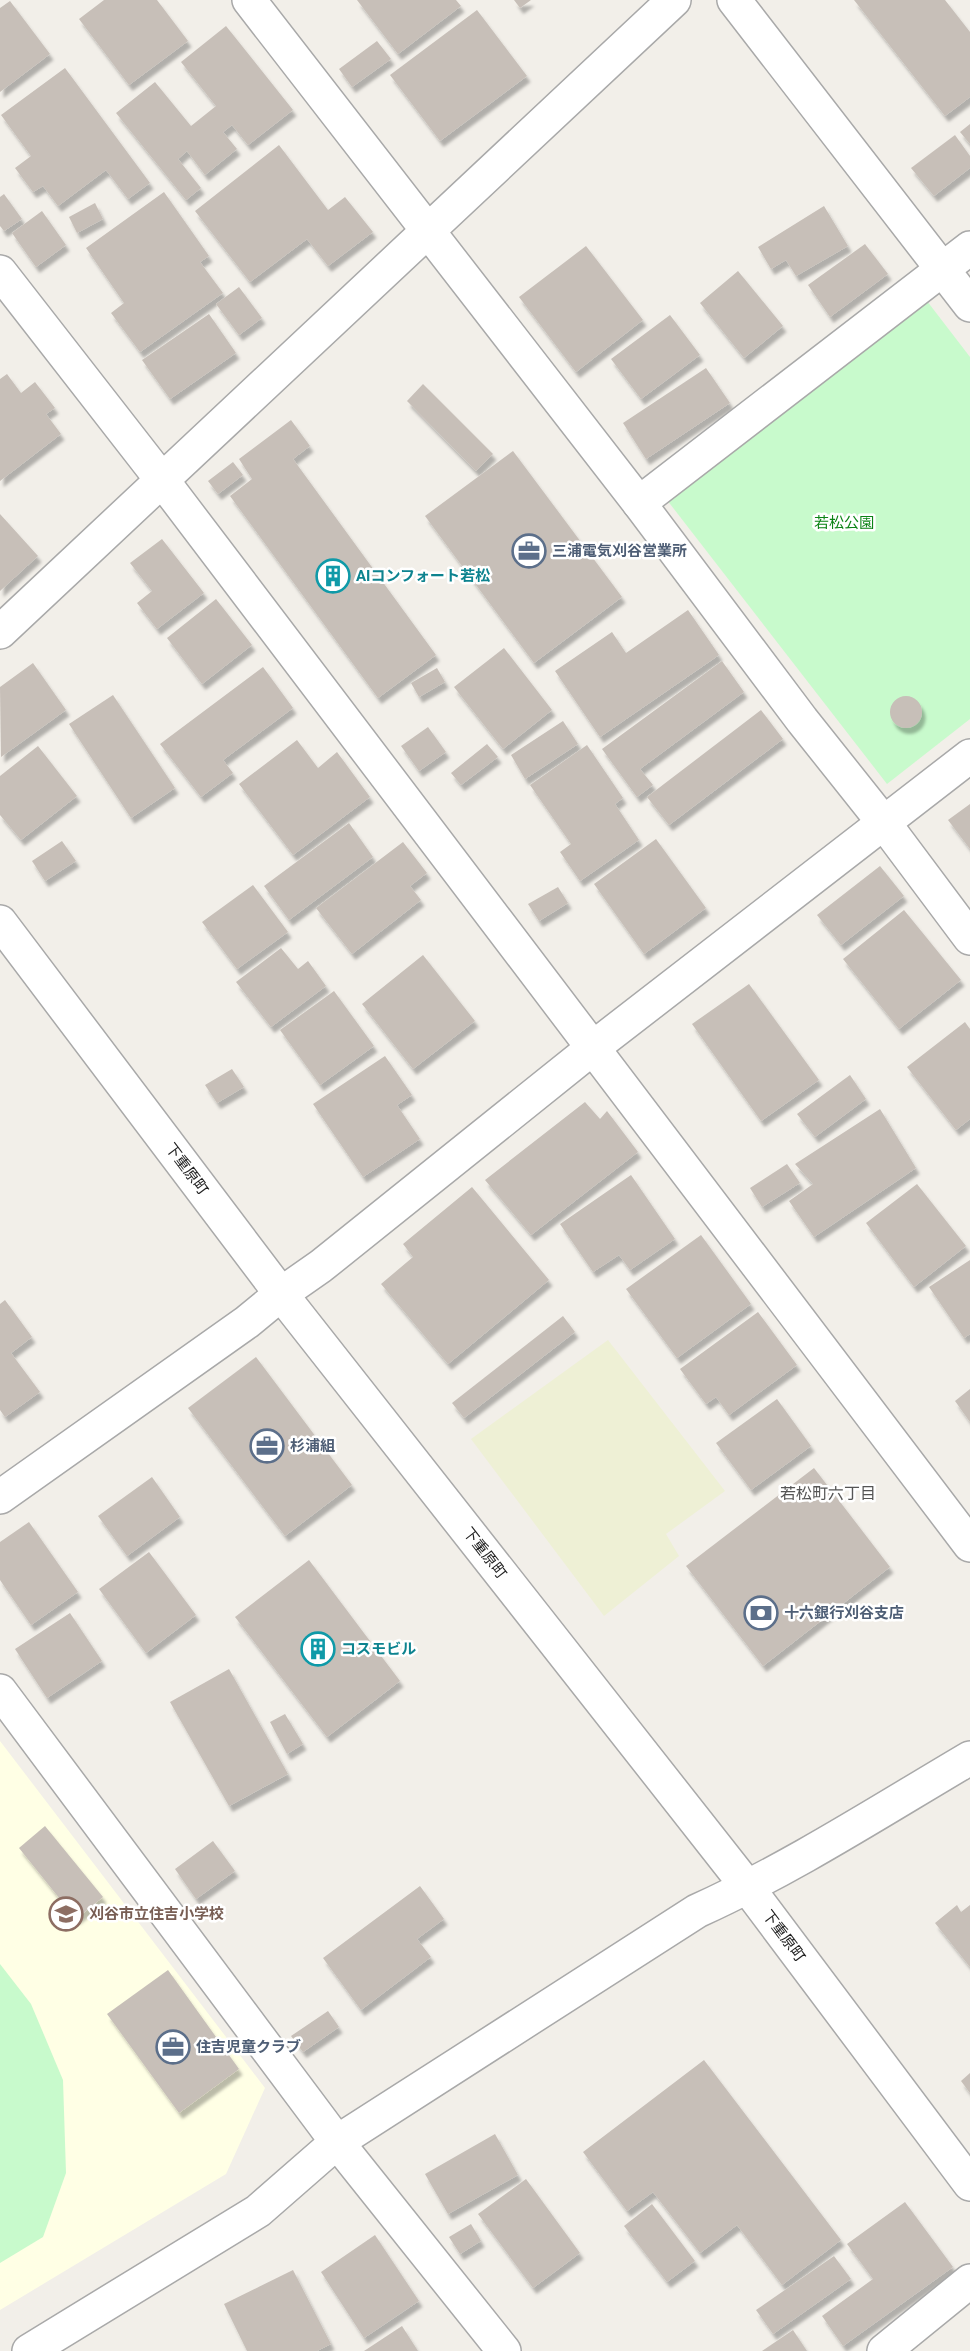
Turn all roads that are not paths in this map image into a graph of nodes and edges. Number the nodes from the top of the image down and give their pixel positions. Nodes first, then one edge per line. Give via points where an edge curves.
1 (249, 0) edge
2 (674, 0) edge
3 (734, 0) edge
4 (428, 232) junction
5 (970, 248) edge
6 (942, 268) junction
7 (0, 272) edge
8 (970, 305) edge
9 (162, 480) junction
10 (639, 503) junction
11 (0, 632) edge
12 (970, 756) edge
13 (884, 823) junction
14 (0, 922) edge
15 (970, 938) edge
16 (594, 1047) junction
17 (281, 1294) junction
18 (0, 1497) edge
19 (970, 1545) edge
20 (0, 1691) edge
21 (970, 1758) edge
22 (747, 1888) junction
23 (337, 2142) junction
24 (970, 2184) edge
25 (970, 2281) edge
26 (29, 2351) edge
27 (504, 2351) edge
28 (884, 2351) edge

1 - 4 street
2 - 4 street
3 - 6 street
4 - 9 street
4 - 10 street
5 - 6 street
6 - 8 street
6 - 10 street
7 - 9 street
9 - 11 street
9 - 16 street
10 - 13 street
12 - 13 street
13 - 15 street
13 - 16 street
14 - 17 street, 下重原町
16 - 17 street
16 - 19 street
17 - 18 street
17 - 22 street, 下重原町
20 - 23 street
21 - 22 street
22 - 23 street via 697,1911
22 - 24 street, 下重原町
23 - 26 street via 258,2211
23 - 27 street
25 - 28 street

